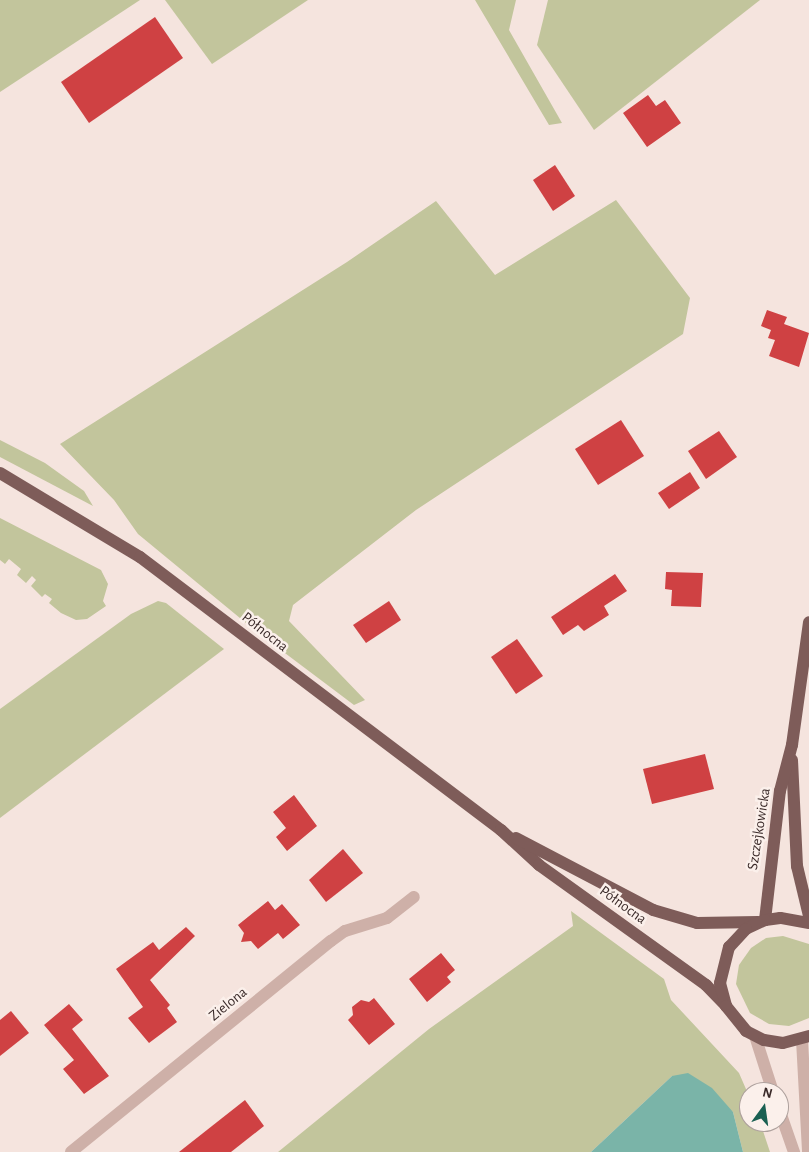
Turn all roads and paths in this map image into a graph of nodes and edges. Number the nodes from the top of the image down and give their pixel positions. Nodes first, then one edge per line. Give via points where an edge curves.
1 (0, 473) edge
2 (809, 622) edge
3 (792, 745) junction
4 (500, 830) junction
5 (414, 897) dead end
6 (809, 916) edge
7 (762, 921) junction
8 (809, 923) edge
9 (726, 1006) junction
10 (755, 1036) junction
11 (807, 1038) edge
12 (770, 1082) edge
13 (787, 1132) edge
14 (71, 1152) edge
15 (794, 1152) edge
16 (808, 1152) edge

1 - 4 main road, Północna via 140,556
2 - 3 main road, Szczejkowicka
3 - 6 main road, Szczejkowicka via 796,856
3 - 7 main road, Szczejkowicka via 780,791
4 - 7 main road, Północna via 654,910 697,923
4 - 9 main road, Północna via 539,865 706,985
5 - 14 street, Zielona via 387,918 345,931 331,941
7 - 8 main road, Północna via 791,918
7 - 9 main road via 737,938 724,958 720,983
9 - 10 main road, Północna via 738,1024
10 - 11 main road via 783,1043
10 - 12 street
11 - 16 street
13 - 15 street

